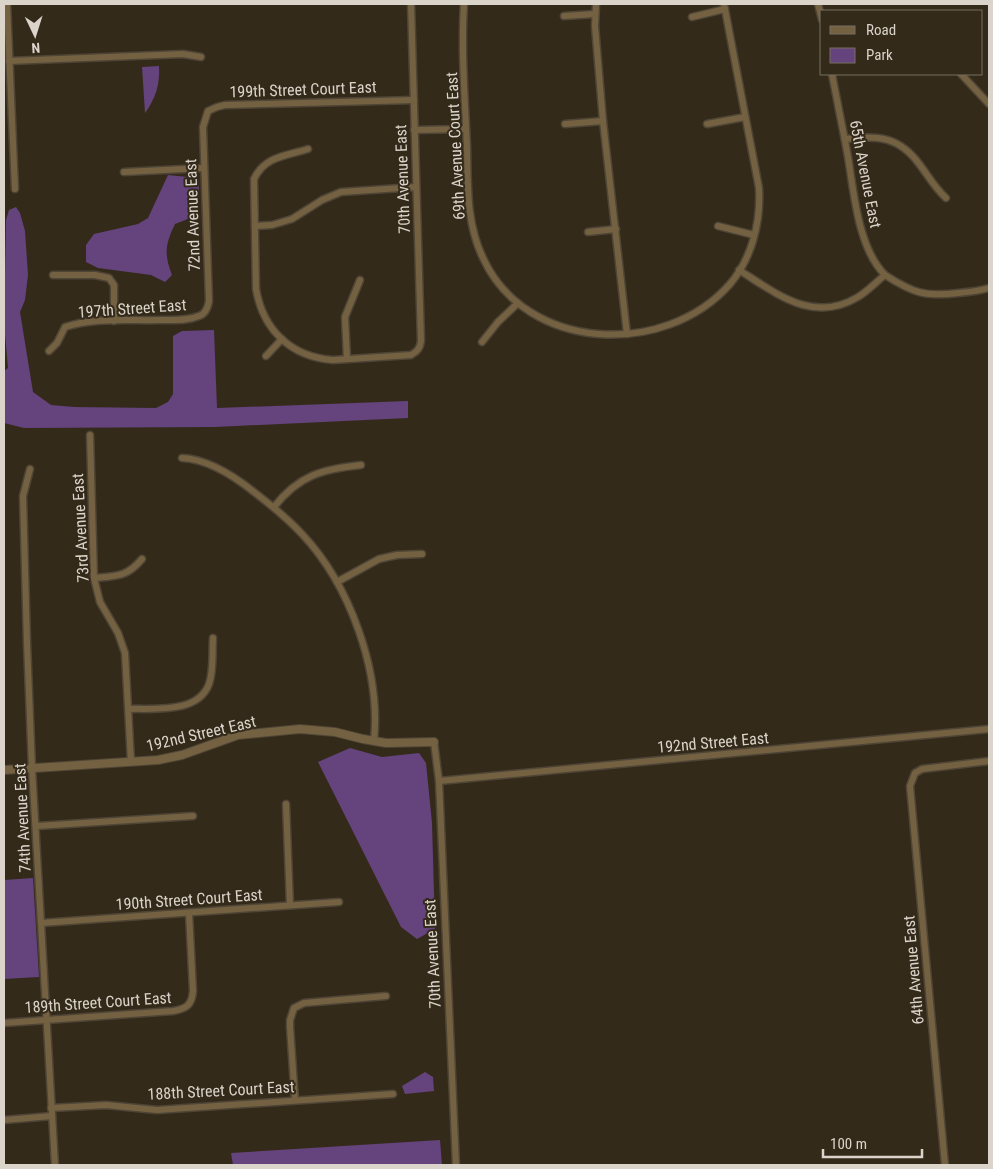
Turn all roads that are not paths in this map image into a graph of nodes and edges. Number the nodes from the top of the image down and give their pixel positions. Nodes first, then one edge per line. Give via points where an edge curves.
1 (7, 4) edge
2 (410, 4) edge
3 (464, 4) edge
4 (596, 4) edge
5 (724, 7) edge
6 (595, 14) junction
7 (564, 16) dead end
8 (692, 17) dead end
9 (201, 57) dead end
10 (9, 62) junction
11 (832, 75) edge
12 (962, 75) edge
13 (414, 100) junction
14 (989, 104) edge
15 (210, 110) joint
16 (746, 117) junction
17 (603, 121) junction
18 (565, 124) dead end
19 (707, 124) dead end
20 (466, 129) junction
21 (414, 130) junction
22 (844, 139) junction
23 (308, 149) dead end
24 (204, 168) junction
25 (124, 172) dead end
26 (416, 187) junction
27 (15, 189) dead end
28 (946, 198) dead end
29 (255, 226) junction
30 (718, 226) dead end
31 (616, 229) junction
32 (588, 232) dead end
33 (754, 235) junction
34 (739, 270) junction
35 (53, 275) dead end
36 (885, 275) junction
37 (360, 280) dead end
38 (989, 288) edge
39 (518, 303) junction
40 (199, 317) joint
41 (114, 321) junction
42 (627, 334) junction
43 (282, 339) junction
44 (482, 342) dead end
45 (49, 351) dead end
46 (266, 356) dead end
47 (346, 359) junction
48 (90, 435) dead end
49 (182, 458) dead end
50 (361, 465) dead end
51 (30, 469) dead end
52 (274, 507) junction
53 (422, 554) dead end
54 (142, 559) dead end
55 (94, 578) junction
56 (337, 582) junction
57 (213, 638) dead end
58 (129, 709) junction
59 (989, 729) edge
60 (374, 741) junction
61 (434, 742) joint
62 (131, 762) junction
63 (989, 762) edge
64 (32, 768) junction
65 (4, 770) edge
66 (439, 781) junction
67 (286, 804) dead end
68 (193, 816) dead end
69 (36, 826) junction
70 (339, 902) dead end
71 (290, 905) junction
72 (189, 913) junction
73 (41, 923) junction
74 (386, 996) dead end
75 (47, 1020) junction
76 (4, 1023) edge
77 (393, 1094) dead end
78 (295, 1100) junction
79 (52, 1112) junction
80 (4, 1120) edge
81 (55, 1165) edge
82 (456, 1165) edge
83 (945, 1165) edge

1 - 10 street
2 - 13 street, 70th Avenue East
3 - 20 street, 69th Avenue Court East
4 - 6 street
5 - 8 street
5 - 16 street
6 - 7 street
6 - 17 street
9 - 10 street via 183,54
10 - 27 street
11 - 22 street, 65th Avenue East
12 - 14 street
13 - 15 street, 199th Street Court East via 225,105
13 - 21 street, 70th Avenue East
15 - 24 street, 72nd Avenue East via 203,127
16 - 19 street
16 - 33 street via 758,188 759,209
17 - 18 street
17 - 31 street
20 - 21 street
20 - 39 street, 69th Avenue Court East via 469,204 476,241 494,278
21 - 26 street, 70th Avenue East
22 - 28 street via 880,137 896,143 910,153
22 - 36 street, 65th Avenue East via 863,234 873,260
23 - 29 street via 261,166 254,179
24 - 25 street
24 - 40 street, 72nd Avenue East via 209,301 206,311
26 - 29 street via 341,192 292,219
26 - 47 street, 70th Avenue East via 421,341 418,352
29 - 43 street via 258,300 268,323
30 - 33 street
31 - 32 street
31 - 42 street
33 - 34 street
34 - 36 street via 791,302 813,307 831,307 849,301 863,294
34 - 42 street via 719,295 692,314 656,328
35 - 41 street via 108,277 114,285
36 - 38 street via 911,290 933,295
37 - 47 street via 345,317
39 - 42 street via 557,327 578,332
39 - 44 street
40 - 41 street, 197th Street East
41 - 45 street, 197th Street East via 65,327 58,343
43 - 46 street
43 - 47 street via 299,352 321,359
48 - 55 street, 73rd Avenue East
49 - 52 street via 194,458 217,468
50 - 52 street via 316,473 297,484
51 - 64 street, 74th Avenue East via 23,496
52 - 56 street via 303,535
53 - 56 street via 378,559
54 - 55 street via 127,573
55 - 58 street, 73rd Avenue East via 100,602 118,633 125,653
56 - 60 street via 366,653 373,694
57 - 58 street via 209,684 198,698 179,707
58 - 62 street, 73rd Avenue East
59 - 66 street, 192nd Street East
60 - 61 street, 192nd Street East
60 - 62 street, 192nd Street East via 317,730 252,733 182,755
61 - 66 street, 70th Avenue East
62 - 64 street, 192nd Street East
63 - 83 street, 64th Avenue East via 922,769 915,773 910,786
64 - 65 street, 192nd Street East
64 - 69 street, 74th Avenue East
66 - 82 street, 70th Avenue East
67 - 71 street
68 - 69 street
69 - 73 street, 74th Avenue East
70 - 71 street, 190th Street Court East
71 - 72 street, 190th Street Court East
72 - 73 street, 190th Street Court East
72 - 75 street, 189th Street Court East via 193,991 188,1007 173,1011
73 - 75 street, 74th Avenue East
74 - 78 street via 296,1006 290,1020
75 - 76 street, 189th Street Court East
75 - 79 street, 74th Avenue East
77 - 78 street, 188th Street Court East
78 - 79 street, 188th Street Court East via 157,1110 106,1105
79 - 80 street, 188th Street Court East
79 - 81 street, 74th Avenue East

